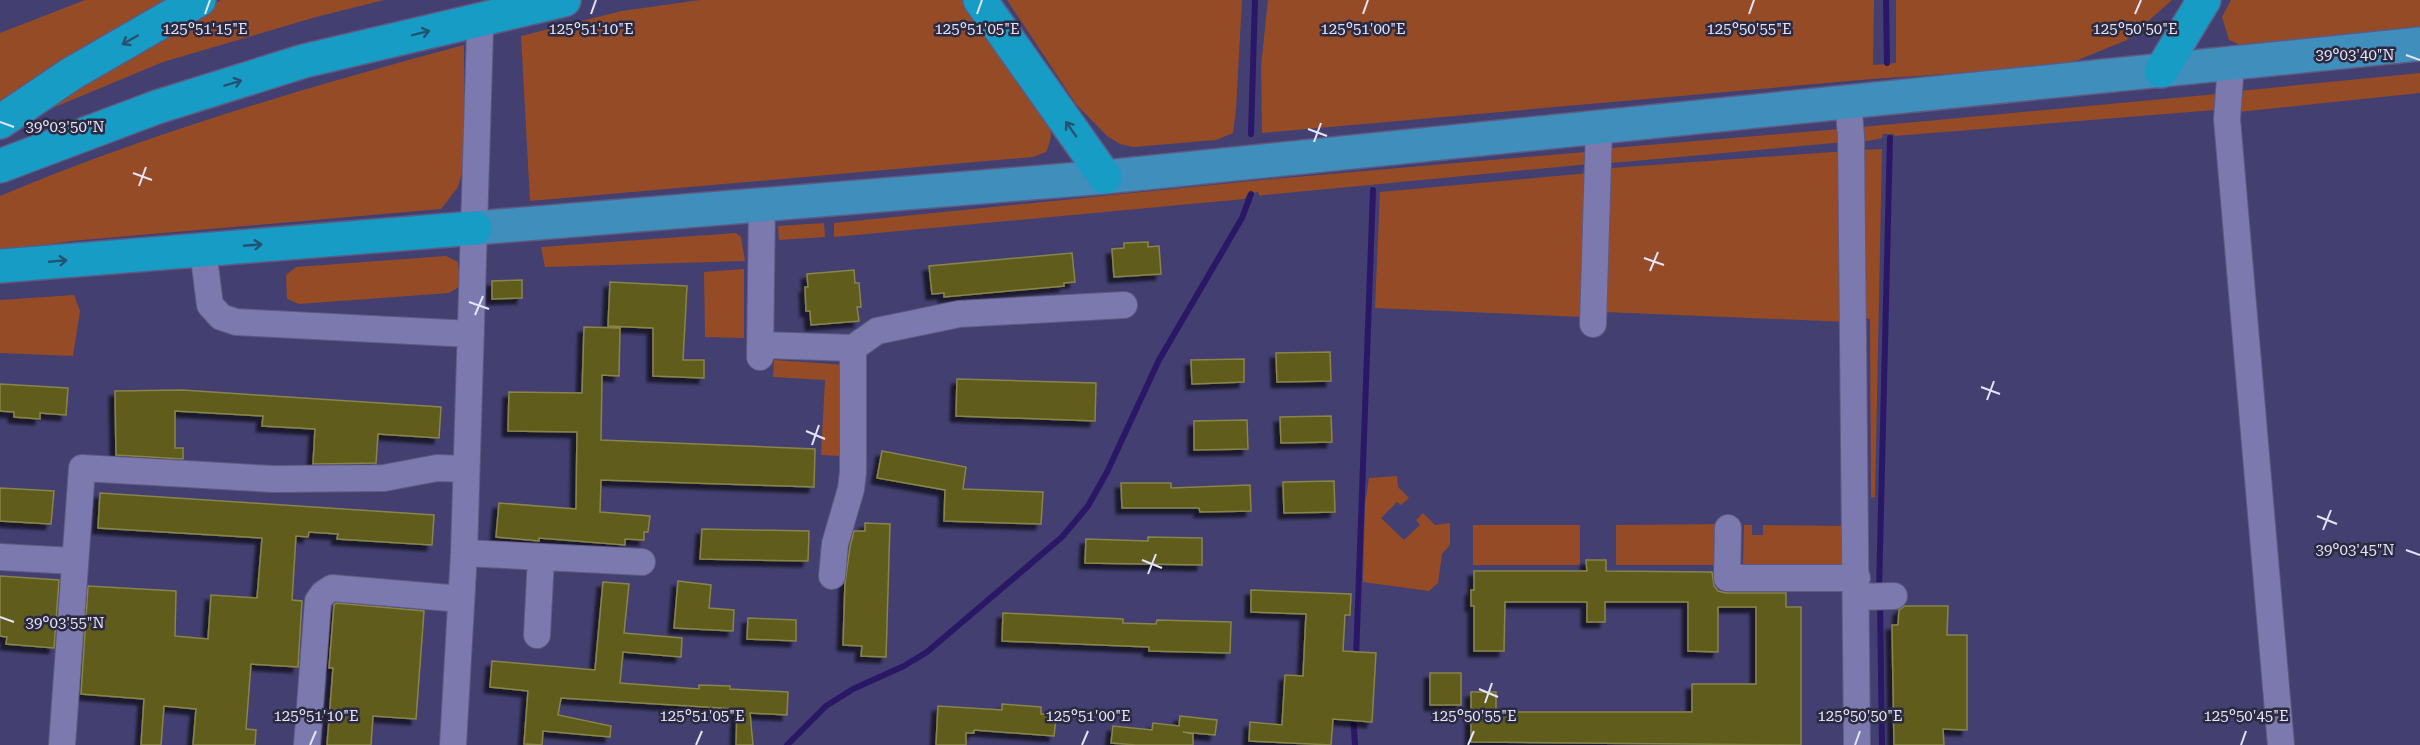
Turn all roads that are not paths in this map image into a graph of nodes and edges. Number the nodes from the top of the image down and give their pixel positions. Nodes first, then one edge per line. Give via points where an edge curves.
1 (199, 0) edge
2 (461, 0) edge
3 (564, 0) edge
4 (980, 0) edge
5 (2204, 0) edge
6 (480, 31) dead end
7 (2420, 44) edge
8 (2231, 64) junction
9 (2161, 70) junction
10 (1848, 101) junction
11 (0, 122) edge
12 (1599, 128) junction
13 (0, 146) edge
14 (0, 166) edge
15 (1104, 177) junction
16 (762, 204) junction
17 (475, 228) junction
18 (203, 249) junction
19 (0, 266) edge
20 (1124, 305) dead end
21 (1593, 324) dead end
22 (471, 334) junction
23 (853, 348) junction
24 (465, 469) junction
25 (1728, 528) dead end
26 (464, 554) junction
27 (0, 557) edge
28 (541, 558) junction
29 (74, 561) junction
30 (642, 562) dead end
31 (832, 576) dead end
32 (1874, 593) junction
33 (461, 600) junction
34 (537, 635) dead end
35 (62, 745) edge
36 (307, 745) edge
37 (458, 745) edge
38 (1857, 745) edge
39 (2281, 745) edge

1 -> 11 highway via 71,74
2 - 13 highway via 295,41 142,91
14 -> 3 highway via 157,107 304,61
15 -> 4 highway
5 - 9 highway
6 - 17 street
7 - 8 main road
8 - 9 main road
8 - 39 street via 2227,119
9 - 10 main road
10 - 12 main road
10 - 32 street
12 - 15 main road
12 - 21 street
15 - 16 main road
16 - 17 main road
16 - 23 street via 760,351
18 -> 17 highway
17 - 22 street
19 -> 18 highway
18 - 22 street via 210,306 229,320
20 - 23 street via 959,314 877,331
22 - 24 street
23 - 31 street via 853,472 835,544
24 - 26 street
24 - 29 street via 437,468 384,478 273,479 82,468
25 - 32 street via 1727,578
26 - 28 street
26 - 33 street
27 - 29 street
28 - 30 street
28 - 34 street
29 - 35 street
32 - 38 street
33 - 36 street via 332,588 323,594 318,601
33 - 37 street

